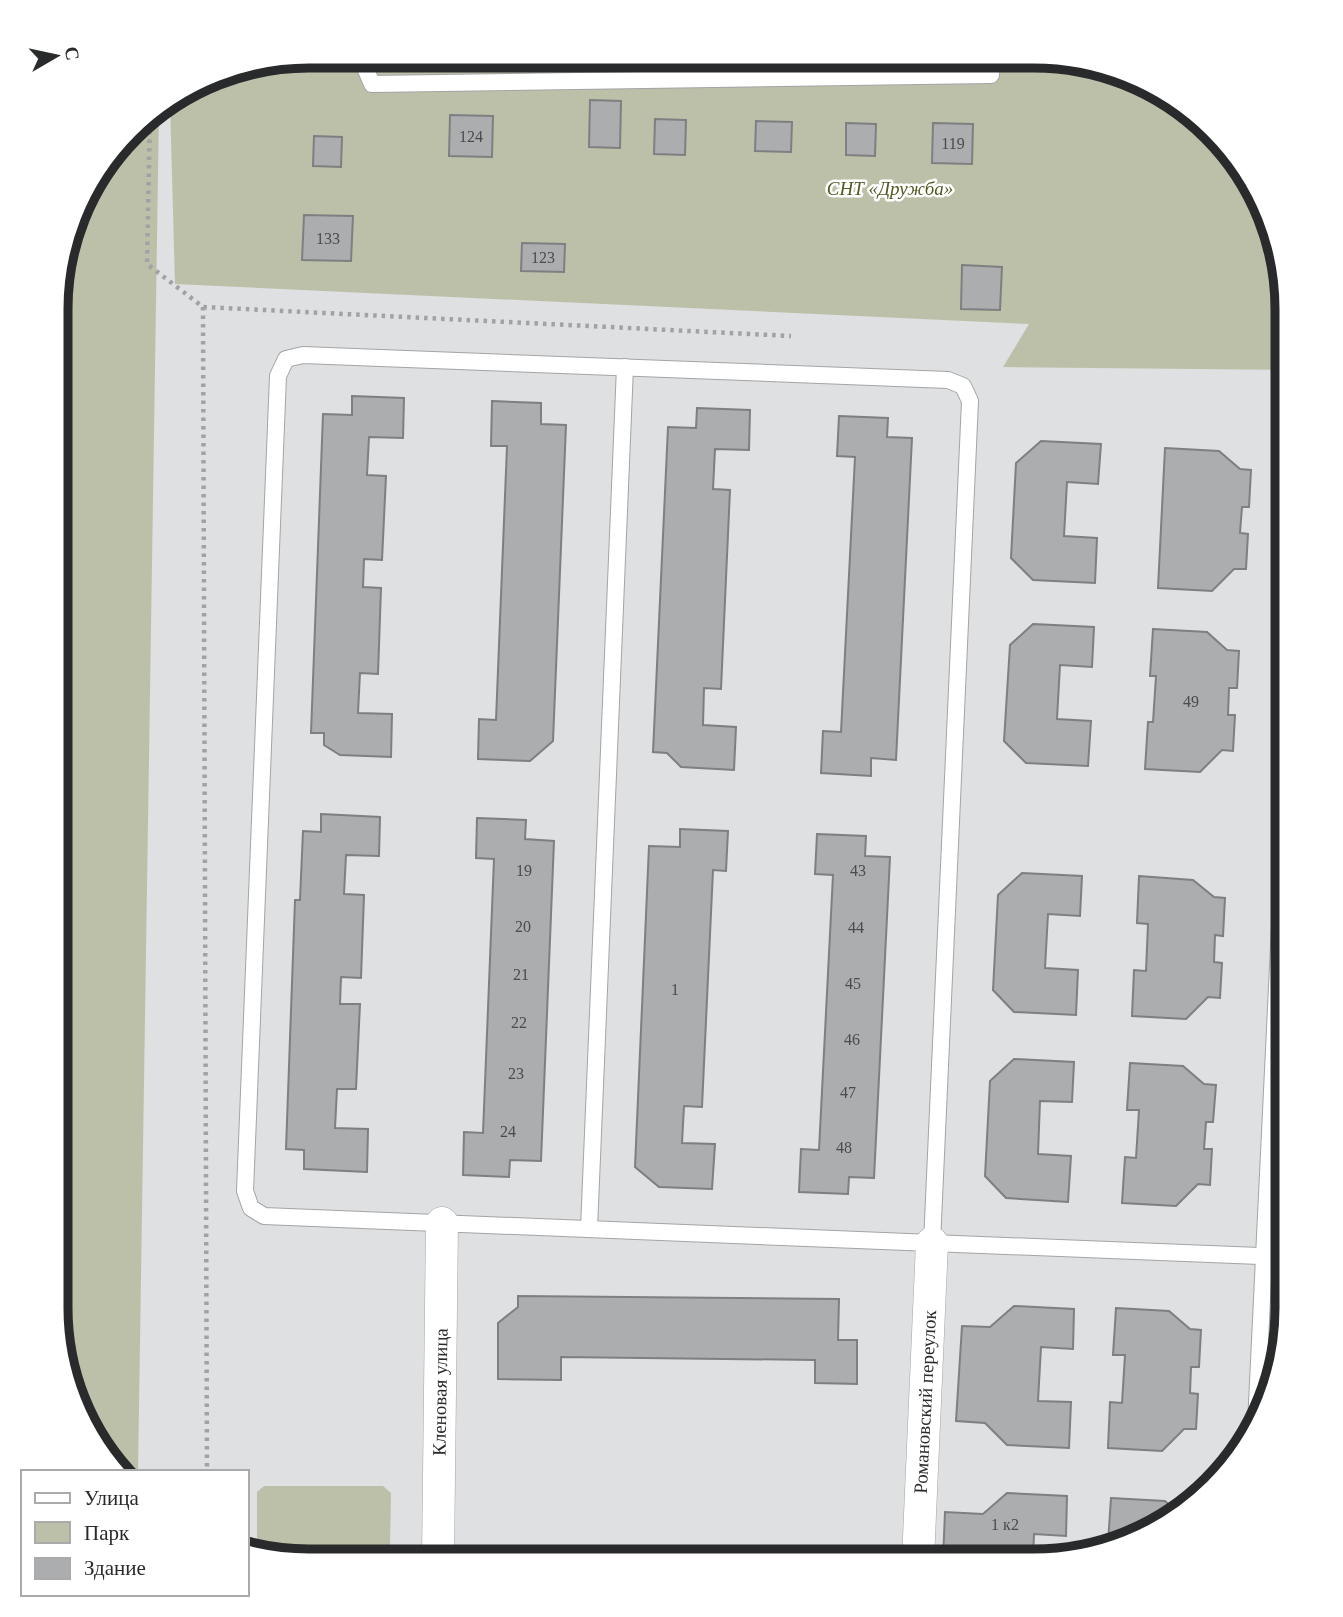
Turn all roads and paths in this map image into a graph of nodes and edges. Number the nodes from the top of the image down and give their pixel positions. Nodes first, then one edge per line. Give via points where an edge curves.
1 (991, 68) edge
2 (366, 69) edge
3 (150, 128) edge
4 (203, 307) junction
5 (791, 337) dead end
6 (625, 367) junction
7 (1274, 1043) edge
8 (442, 1223) junction
9 (589, 1229) junction
10 (932, 1243) junction
11 (1264, 1256) junction
12 (1274, 1256) edge
13 (1257, 1396) edge
14 (207, 1470) edge
15 (438, 1548) edge
16 (919, 1548) edge

1 - 2 lane via 991,75 372,84
3 - 4 path via 147,264
4 - 5 path
4 - 14 path
6 - 8 lane via 303,355 286,359 278,376 245,1191 251,1208 264,1216
6 - 9 lane
6 - 10 lane via 948,380 963,386 970,401
7 - 11 lane
8 - 9 lane
8 - 15 street, Кленовая улица
9 - 10 lane
10 - 11 lane
10 - 16 street, Романовский переулок
11 - 12 lane
11 - 13 lane

